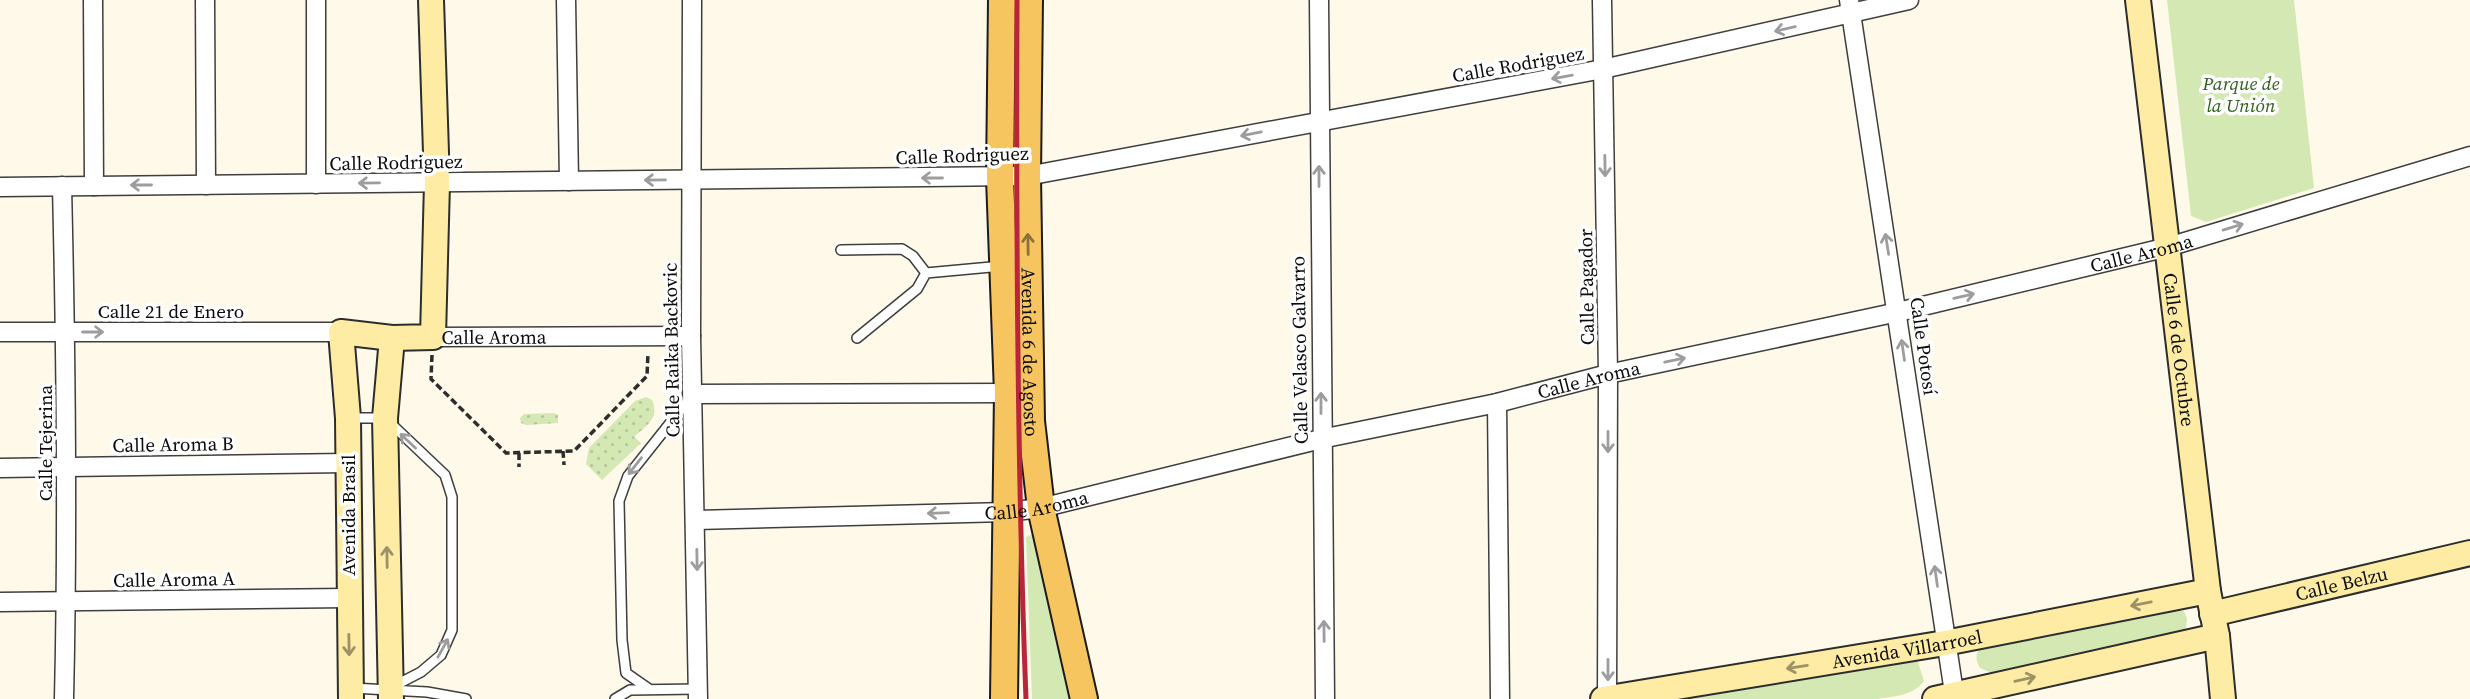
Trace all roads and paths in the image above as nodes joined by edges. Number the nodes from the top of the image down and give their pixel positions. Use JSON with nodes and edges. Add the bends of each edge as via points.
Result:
{"nodes":[{"id":1,"x":93,"y":0,"type":"edge"},
{"id":2,"x":205,"y":0,"type":"edge"},
{"id":3,"x":316,"y":0,"type":"edge"},
{"id":4,"x":431,"y":0,"type":"edge"},
{"id":5,"x":566,"y":0,"type":"edge"},
{"id":6,"x":692,"y":0,"type":"edge"},
{"id":7,"x":1002,"y":0,"type":"edge"},
{"id":8,"x":1029,"y":0,"type":"edge"},
{"id":9,"x":1319,"y":0,"type":"edge"},
{"id":10,"x":1602,"y":0,"type":"edge"},
{"id":11,"x":1909,"y":0,"type":"edge"},
{"id":12,"x":2138,"y":0,"type":"edge"},
{"id":13,"x":1850,"y":7,"type":"edge"},
{"id":14,"x":1603,"y":69,"type":"junction"},
{"id":15,"x":1318,"y":122,"type":"junction"},
{"id":16,"x":2470,"y":156,"type":"edge"},
{"id":17,"x":1027,"y":176,"type":"junction"},
{"id":18,"x":1000,"y":178,"type":"junction"},
{"id":19,"x":690,"y":180,"type":"junction"},
{"id":20,"x":569,"y":181,"type":"junction"},
{"id":21,"x":437,"y":183,"type":"junction"},
{"id":22,"x":316,"y":184,"type":"junction"},
{"id":23,"x":206,"y":185,"type":"junction"},
{"id":24,"x":62,"y":186,"type":"junction"},
{"id":25,"x":94,"y":186,"type":"junction"},
{"id":26,"x":0,"y":187,"type":"edge"},
{"id":27,"x":2168,"y":247,"type":"junction"},
{"id":28,"x":841,"y":250,"type":"dead end"},
{"id":29,"x":1003,"y":265,"type":"junction"},
{"id":30,"x":926,"y":273,"type":"junction"},
{"id":31,"x":1898,"y":312,"type":"junction"},
{"id":32,"x":0,"y":332,"type":"edge"},
{"id":33,"x":65,"y":332,"type":"junction"},
{"id":34,"x":341,"y":332,"type":"junction"},
{"id":35,"x":691,"y":336,"type":"junction"},
{"id":36,"x":433,"y":337,"type":"junction"},
{"id":37,"x":647,"y":337,"type":"junction"},
{"id":38,"x":392,"y":338,"type":"junction"},
{"id":39,"x":857,"y":338,"type":"dead end"},
{"id":40,"x":1608,"y":374,"type":"junction"},
{"id":41,"x":1008,"y":393,"type":"junction"},
{"id":42,"x":693,"y":394,"type":"junction"},
{"id":43,"x":1497,"y":403,"type":"junction"},
{"id":44,"x":348,"y":418,"type":"junction"},
{"id":45,"x":385,"y":418,"type":"junction"},
{"id":46,"x":1321,"y":439,"type":"junction"},
{"id":47,"x":563,"y":452,"type":"junction"},
{"id":48,"x":519,"y":453,"type":"junction"},
{"id":49,"x":347,"y":463,"type":"junction"},
{"id":50,"x":564,"y":465,"type":"dead end"},
{"id":51,"x":66,"y":467,"type":"junction"},
{"id":52,"x":519,"y":467,"type":"dead end"},
{"id":53,"x":0,"y":468,"type":"edge"},
{"id":54,"x":1041,"y":508,"type":"junction"},
{"id":55,"x":1006,"y":512,"type":"junction"},
{"id":56,"x":696,"y":520,"type":"junction"},
{"id":57,"x":2470,"y":552,"type":"edge"},
{"id":58,"x":348,"y":598,"type":"junction"},
{"id":59,"x":0,"y":602,"type":"edge"},
{"id":60,"x":66,"y":602,"type":"junction"},
{"id":61,"x":2212,"y":614,"type":"junction"},
{"id":62,"x":1945,"y":643,"type":"junction"},
{"id":63,"x":649,"y":689,"type":"junction"},
{"id":64,"x":350,"y":693,"type":"edge"},
{"id":65,"x":390,"y":694,"type":"edge"},
{"id":66,"x":699,"y":694,"type":"edge"},
{"id":67,"x":1948,"y":698,"type":"edge"},
{"id":68,"x":64,"y":699,"type":"edge"},
{"id":69,"x":466,"y":699,"type":"edge"},
{"id":70,"x":615,"y":699,"type":"edge"},
{"id":71,"x":1004,"y":699,"type":"edge"},
{"id":72,"x":1084,"y":699,"type":"edge"},
{"id":73,"x":1325,"y":699,"type":"edge"},
{"id":74,"x":1500,"y":699,"type":"edge"},
{"id":75,"x":1606,"y":699,"type":"edge"},
{"id":76,"x":2223,"y":699,"type":"edge"}],
"edges":[{"from":1,"to":25,"type":"street"},
{"from":2,"to":23,"type":"street"},
{"from":3,"to":22,"type":"street"},
{"from":4,"to":21,"type":"main road"},
{"from":5,"to":20,"type":"street"},
{"from":6,"to":19,"type":"street","name":"Calle Raika Backovic"},
{"from":7,"to":18,"type":"main road","name":"Avenida 6 de Agosto"},
{"from":8,"to":17,"type":"main road","name":"Avenida 6 de Agosto"},
{"from":9,"to":15,"type":"street","name":"Calle Velasco Galvarro"},
{"from":10,"to":14,"type":"street","name":"Calle Pagador"},
{"from":11,"to":13,"type":"street","name":"Calle Rodriguez"},
{"from":12,"to":27,"type":"main road","name":"Calle 6 de Octubre"},
{"from":13,"to":14,"type":"street","name":"Calle Rodriguez","one_way":true},
{"from":31,"to":13,"type":"street","name":"Calle Potosí","one_way":true},
{"from":14,"to":15,"type":"street","name":"Calle Rodriguez","one_way":true},
{"from":14,"to":40,"type":"street","name":"Calle Pagador","one_way":true},
{"from":15,"to":17,"type":"street","name":"Calle Rodriguez","one_way":true},
{"from":46,"to":15,"type":"street","name":"Calle Velasco Galvarro","one_way":true},
{"from":27,"to":16,"type":"street","name":"Calle Aroma","one_way":true},
{"from":17,"to":18,"type":"street","name":"Calle Rodriguez"},
{"from":54,"to":17,"type":"main road","name":"Avenida 6 de Agosto","one_way":true,"via":[[1031,421]]},
{"from":18,"to":19,"type":"street","name":"Calle Rodriguez","one_way":true},
{"from":18,"to":29,"type":"main road","name":"Avenida 6 de Agosto"},
{"from":19,"to":20,"type":"street","name":"Calle Rodriguez","one_way":true},
{"from":19,"to":35,"type":"street","name":"Calle Raika Backovic"},
{"from":20,"to":21,"type":"street","name":"Calle Rodriguez"},
{"from":21,"to":22,"type":"street","name":"Calle Rodriguez","one_way":true},
{"from":21,"to":36,"type":"main road"},
{"from":22,"to":23,"type":"street","name":"Calle Rodriguez"},
{"from":23,"to":25,"type":"street","name":"Calle Rodriguez","one_way":true},
{"from":24,"to":25,"type":"street","name":"Calle Rodriguez"},
{"from":24,"to":26,"type":"street","name":"Calle Rodriguez"},
{"from":24,"to":33,"type":"street","name":"Calle Tejerina"},
{"from":31,"to":27,"type":"street","name":"Calle Aroma","one_way":true},
{"from":27,"to":61,"type":"main road","name":"Calle 6 de Octubre"},
{"from":28,"to":30,"type":"lane","via":[[902,249]]},
{"from":29,"to":30,"type":"lane"},
{"from":29,"to":41,"type":"main road","name":"Avenida 6 de Agosto"},
{"from":30,"to":39,"type":"lane","via":[[917,289]]},
{"from":40,"to":31,"type":"street","name":"Calle Aroma","one_way":true},
{"from":62,"to":31,"type":"street","name":"Calle Potosí","one_way":true},
{"from":32,"to":33,"type":"street","name":"Calle 21 de Enero"},
{"from":33,"to":34,"type":"street","name":"Calle 21 de Enero","one_way":true},
{"from":33,"to":51,"type":"street","name":"Calle Tejerina"},
{"from":34,"to":38,"type":"main road","name":"Calle Aroma"},
{"from":34,"to":44,"type":"main road","name":"Avenida Brasil"},
{"from":35,"to":37,"type":"street","name":"Calle Aroma"},
{"from":35,"to":42,"type":"street","name":"Calle Raika Backovic"},
{"from":36,"to":37,"type":"street","name":"Calle Aroma"},
{"from":36,"to":38,"type":"main road","name":"Calle Aroma"},
{"from":36,"to":48,"type":"path","via":[[431,379],[506,453]]},
{"from":37,"to":47,"type":"path","via":[[647,376],[574,451]]},
{"from":38,"to":45,"type":"main road","name":"Avenida Brasil"},
{"from":40,"to":43,"type":"street","name":"Calle Aroma"},
{"from":40,"to":75,"type":"street","name":"Calle Pagador","one_way":true},
{"from":41,"to":42,"type":"street"},
{"from":41,"to":55,"type":"main road","name":"Avenida 6 de Agosto"},
{"from":42,"to":56,"type":"street","name":"Calle Raika Backovic"},
{"from":42,"to":63,"type":"lane","one_way":true,"via":[[628,476],[618,500],[626,673]]},
{"from":43,"to":46,"type":"street","name":"Calle Aroma"},
{"from":43,"to":74,"type":"street"},
{"from":44,"to":45,"type":"lane"},
{"from":44,"to":49,"type":"main road","name":"Avenida Brasil"},
{"from":65,"to":45,"type":"main road","name":"Avenida Brasil","one_way":true},
{"from":65,"to":45,"type":"lane","one_way":true,"via":[[442,655],[452,630],[452,497],[444,475]]},
{"from":46,"to":54,"type":"street","name":"Calle Aroma"},
{"from":73,"to":46,"type":"street","name":"Calle Velasco Galvarro","one_way":true},
{"from":47,"to":48,"type":"path"},
{"from":47,"to":50,"type":"path"},
{"from":48,"to":52,"type":"path"},
{"from":49,"to":51,"type":"street","name":"Calle Aroma B"},
{"from":49,"to":58,"type":"main road","name":"Avenida Brasil"},
{"from":51,"to":53,"type":"street","name":"Calle Aroma B"},
{"from":51,"to":60,"type":"street","name":"Calle Tejerina"},
{"from":54,"to":55,"type":"street","name":"Calle Aroma"},
{"from":54,"to":72,"type":"main road","name":"Avenida 6 de Agosto"},
{"from":55,"to":56,"type":"street","name":"Calle Aroma","one_way":true},
{"from":55,"to":71,"type":"main road","name":"Avenida 6 de Agosto"},
{"from":56,"to":66,"type":"street","name":"Calle Raika Backovic","one_way":true},
{"from":57,"to":61,"type":"main road","name":"Calle Belzu"},
{"from":58,"to":60,"type":"street","name":"Calle Aroma A"},
{"from":58,"to":64,"type":"main road","name":"Avenida Brasil","one_way":true},
{"from":59,"to":60,"type":"street","name":"Calle Aroma A"},
{"from":60,"to":68,"type":"street","name":"Calle Tejerina"},
{"from":61,"to":62,"type":"main road","name":"Avenida Villarroel","one_way":true},
{"from":67,"to":61,"type":"main road","one_way":true},
{"from":61,"to":76,"type":"main road","name":"Calle 6 de Octubre"},
{"from":62,"to":67,"type":"street","name":"Calle Potosí"},
{"from":62,"to":75,"type":"main road","name":"Avenida Villarroel","one_way":true},
{"from":63,"to":66,"type":"lane"},
{"from":63,"to":70,"type":"lane","via":[[630,690]]},
{"from":64,"to":65,"type":"lane"},
{"from":65,"to":69,"type":"lane","via":[[427,692]]}]}
